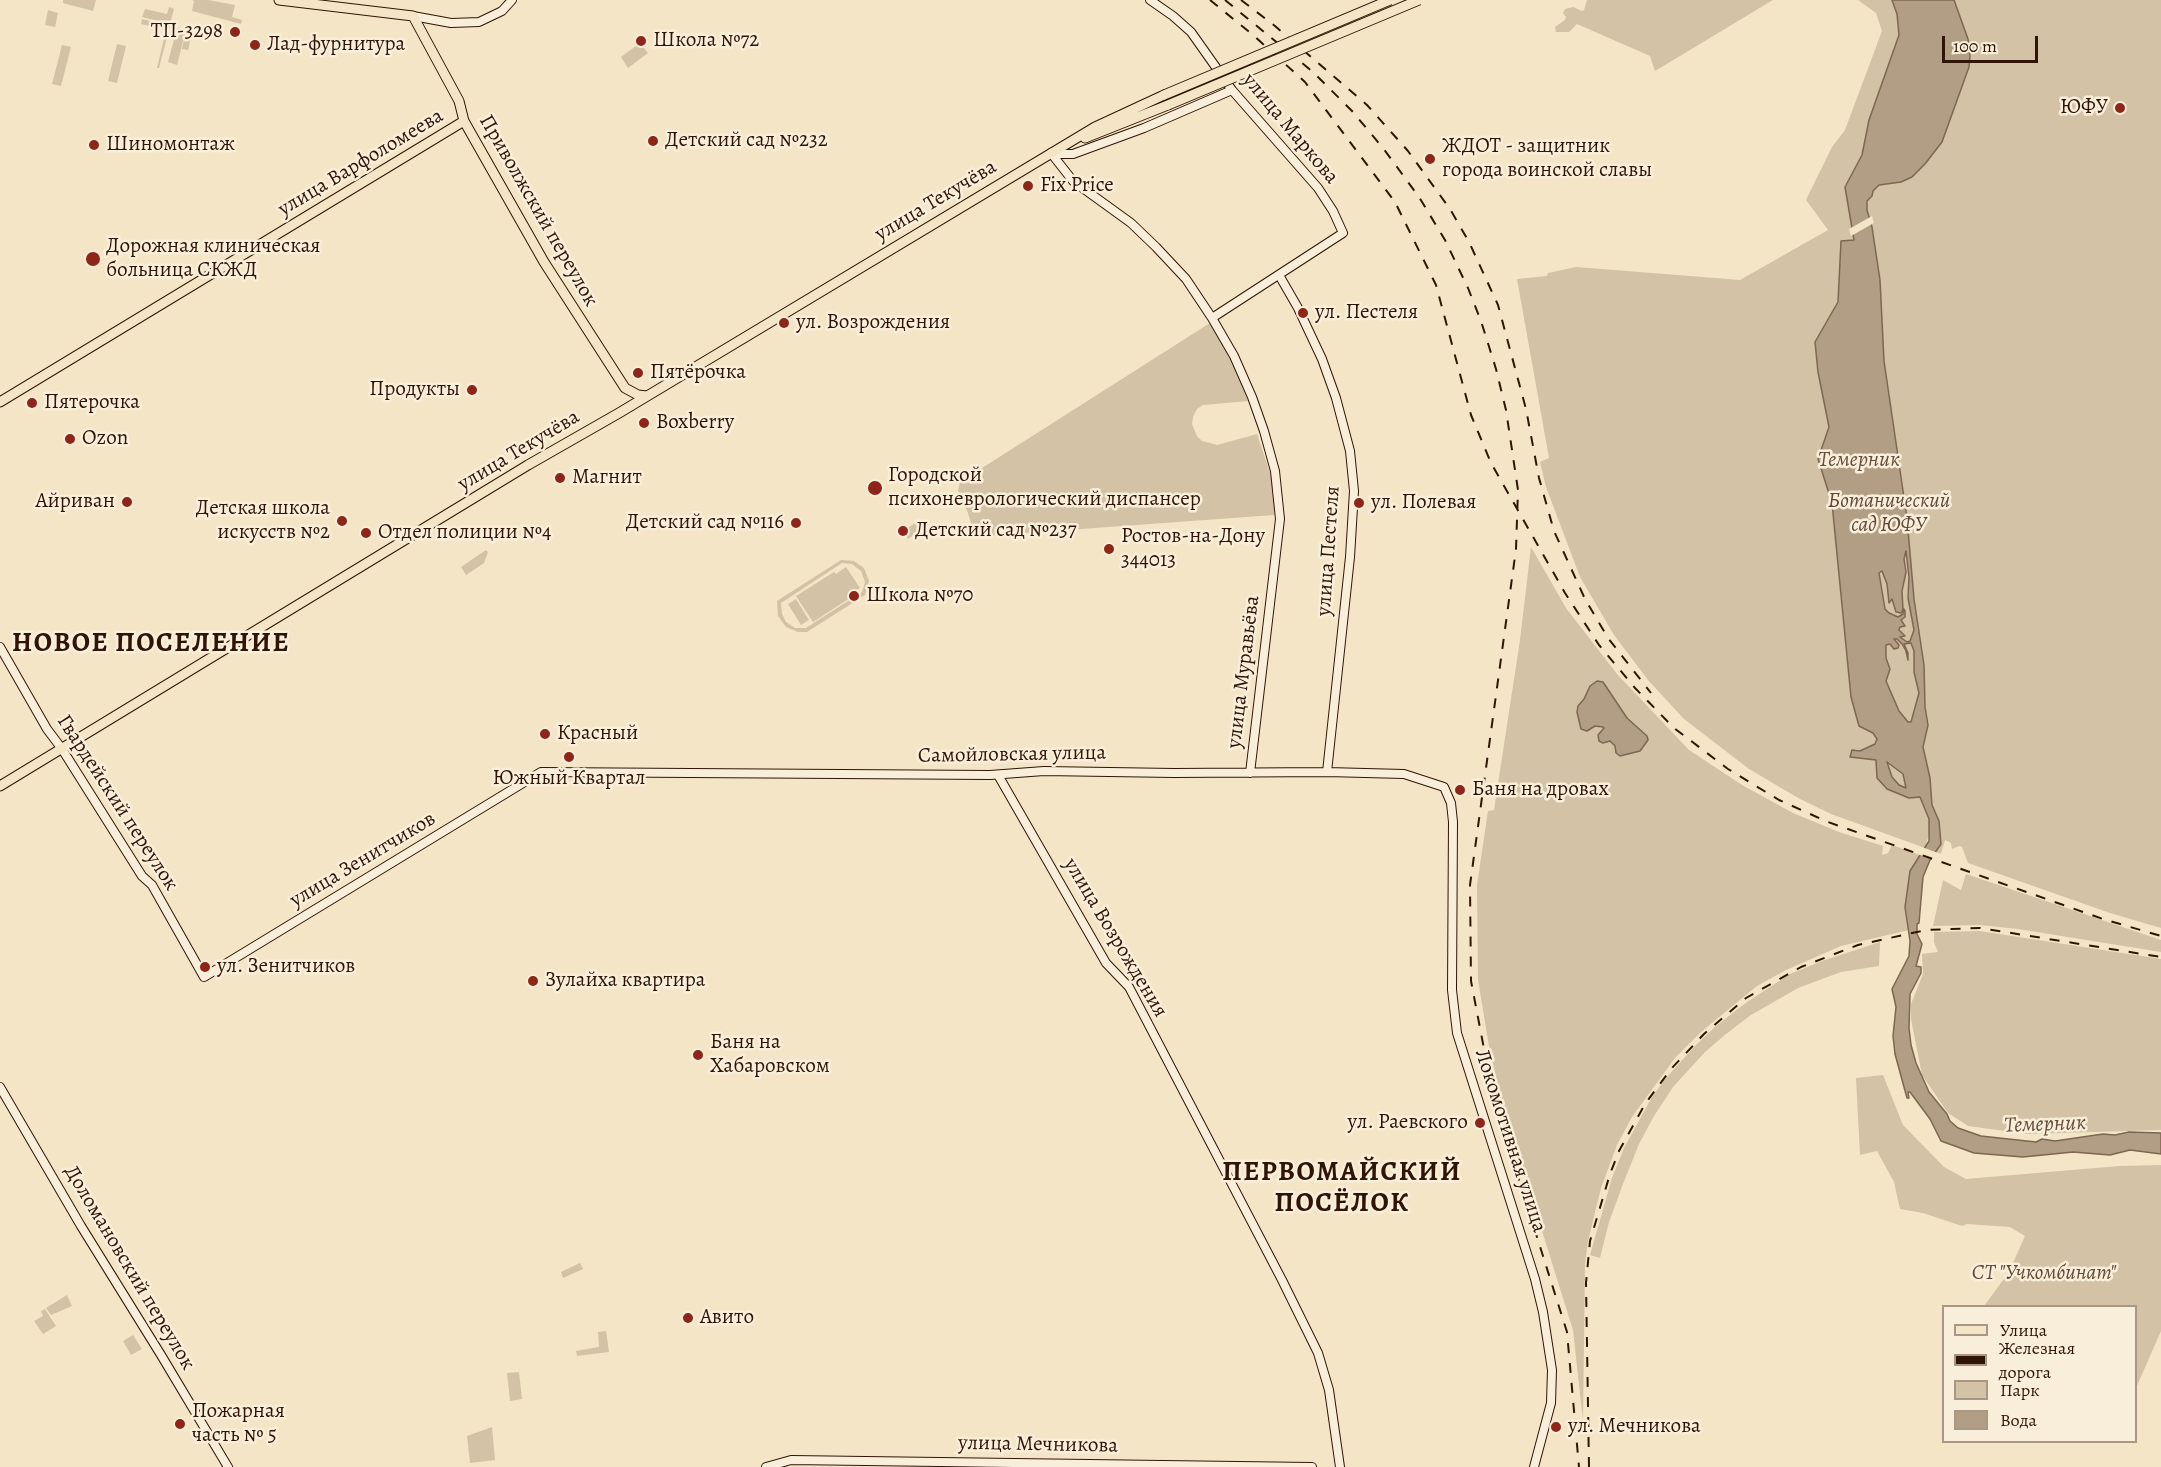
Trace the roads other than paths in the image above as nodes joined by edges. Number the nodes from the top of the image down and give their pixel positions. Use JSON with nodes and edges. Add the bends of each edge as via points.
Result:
{"nodes":[{"id":1,"x":279,"y":0,"type":"edge"},
{"id":2,"x":512,"y":0,"type":"edge"},
{"id":3,"x":1150,"y":0,"type":"edge"},
{"id":4,"x":1390,"y":0,"type":"edge"},
{"id":5,"x":1419,"y":0,"type":"edge"},
{"id":6,"x":413,"y":16,"type":"junction"},
{"id":7,"x":1232,"y":90,"type":"junction"},
{"id":8,"x":464,"y":121,"type":"junction"},
{"id":9,"x":1056,"y":150,"type":"junction"},
{"id":10,"x":1279,"y":275,"type":"junction"},
{"id":11,"x":1212,"y":318,"type":"junction"},
{"id":12,"x":626,"y":388,"type":"junction"},
{"id":13,"x":647,"y":396,"type":"junction"},
{"id":14,"x":0,"y":402,"type":"edge"},
{"id":15,"x":619,"y":413,"type":"junction"},
{"id":16,"x":0,"y":647,"type":"edge"},
{"id":17,"x":62,"y":749,"type":"junction"},
{"id":18,"x":541,"y":772,"type":"joint"},
{"id":19,"x":1327,"y":772,"type":"junction"},
{"id":20,"x":1250,"y":773,"type":"junction"},
{"id":21,"x":998,"y":775,"type":"junction"},
{"id":22,"x":0,"y":786,"type":"edge"},
{"id":23,"x":1453,"y":822,"type":"joint"},
{"id":24,"x":204,"y":977,"type":"joint"},
{"id":25,"x":0,"y":1087,"type":"edge"},
{"id":26,"x":228,"y":1467,"type":"edge"},
{"id":27,"x":766,"y":1467,"type":"edge"},
{"id":28,"x":1312,"y":1467,"type":"edge"},
{"id":29,"x":1340,"y":1467,"type":"edge"},
{"id":30,"x":1534,"y":1467,"type":"edge"}],
"edges":[{"from":1,"to":6,"type":"main road"},
{"from":2,"to":6,"type":"street","via":[[502,11],[479,22]]},
{"from":3,"to":7,"type":"street","name":"улица Маркова","via":[[1191,32]]},
{"from":4,"to":9,"type":"main road","bridge":true,"via":[[1164,94]]},
{"from":5,"to":9,"type":"main road","bridge":true},
{"from":6,"to":8,"type":"main road","name":"Приволжский переулок","via":[[459,101]]},
{"from":7,"to":9,"type":"street","via":[[1073,154]]},
{"from":7,"to":10,"type":"street","name":"улица Маркова","via":[[1318,188],[1342,233]]},
{"from":8,"to":12,"type":"main road","name":"Приволжский переулок","via":[[544,262]]},
{"from":8,"to":14,"type":"main road","name":"улица Варфоломеева"},
{"from":9,"to":11,"type":"street","name":"улица Муравьёва","via":[[1073,181],[1156,246],[1186,279]]},
{"from":9,"to":13,"type":"main road","name":"улица Текучёва"},
{"from":10,"to":11,"type":"street"},
{"from":10,"to":19,"type":"street","name":"улица Пестеля","via":[[1322,358],[1350,452],[1353,481],[1354,516]]},
{"from":11,"to":20,"type":"street","name":"улица Муравьёва","via":[[1243,376],[1264,431],[1275,471],[1280,513]]},
{"from":12,"to":13,"type":"main road"},
{"from":12,"to":15,"type":"main road","via":[[626,400]]},
{"from":13,"to":15,"type":"main road","name":"улица Текучёва"},
{"from":15,"to":17,"type":"main road","name":"улица Текучёва"},
{"from":16,"to":17,"type":"street","name":"Гвардейский переулок"},
{"from":17,"to":22,"type":"main road","name":"улица Текучёва"},
{"from":17,"to":24,"type":"street","name":"Гвардейский переулок","via":[[142,876],[152,885]]},
{"from":18,"to":21,"type":"street","name":"Самойловская улица"},
{"from":18,"to":24,"type":"street","name":"улица Зенитчиков"},
{"from":19,"to":20,"type":"street","name":"Самойловская улица"},
{"from":19,"to":23,"type":"street","name":"Самойловская улица","via":[[1404,774],[1433,782],[1444,787],[1449,795]]},
{"from":20,"to":21,"type":"street","name":"Самойловская улица","via":[[1044,771]]},
{"from":21,"to":29,"type":"street","name":"улица Возрождения","via":[[1107,963],[1129,987],[1282,1280],[1321,1362]]},
{"from":23,"to":30,"type":"street","name":"Локомотивная улица","via":[[1452,990],[1457,1033],[1535,1279],[1552,1370],[1551,1403]]},
{"from":25,"to":26,"type":"street","name":"Доломановский переулок"},
{"from":27,"to":28,"type":"street","name":"улица Мечникова","via":[[791,1460]]}]}
